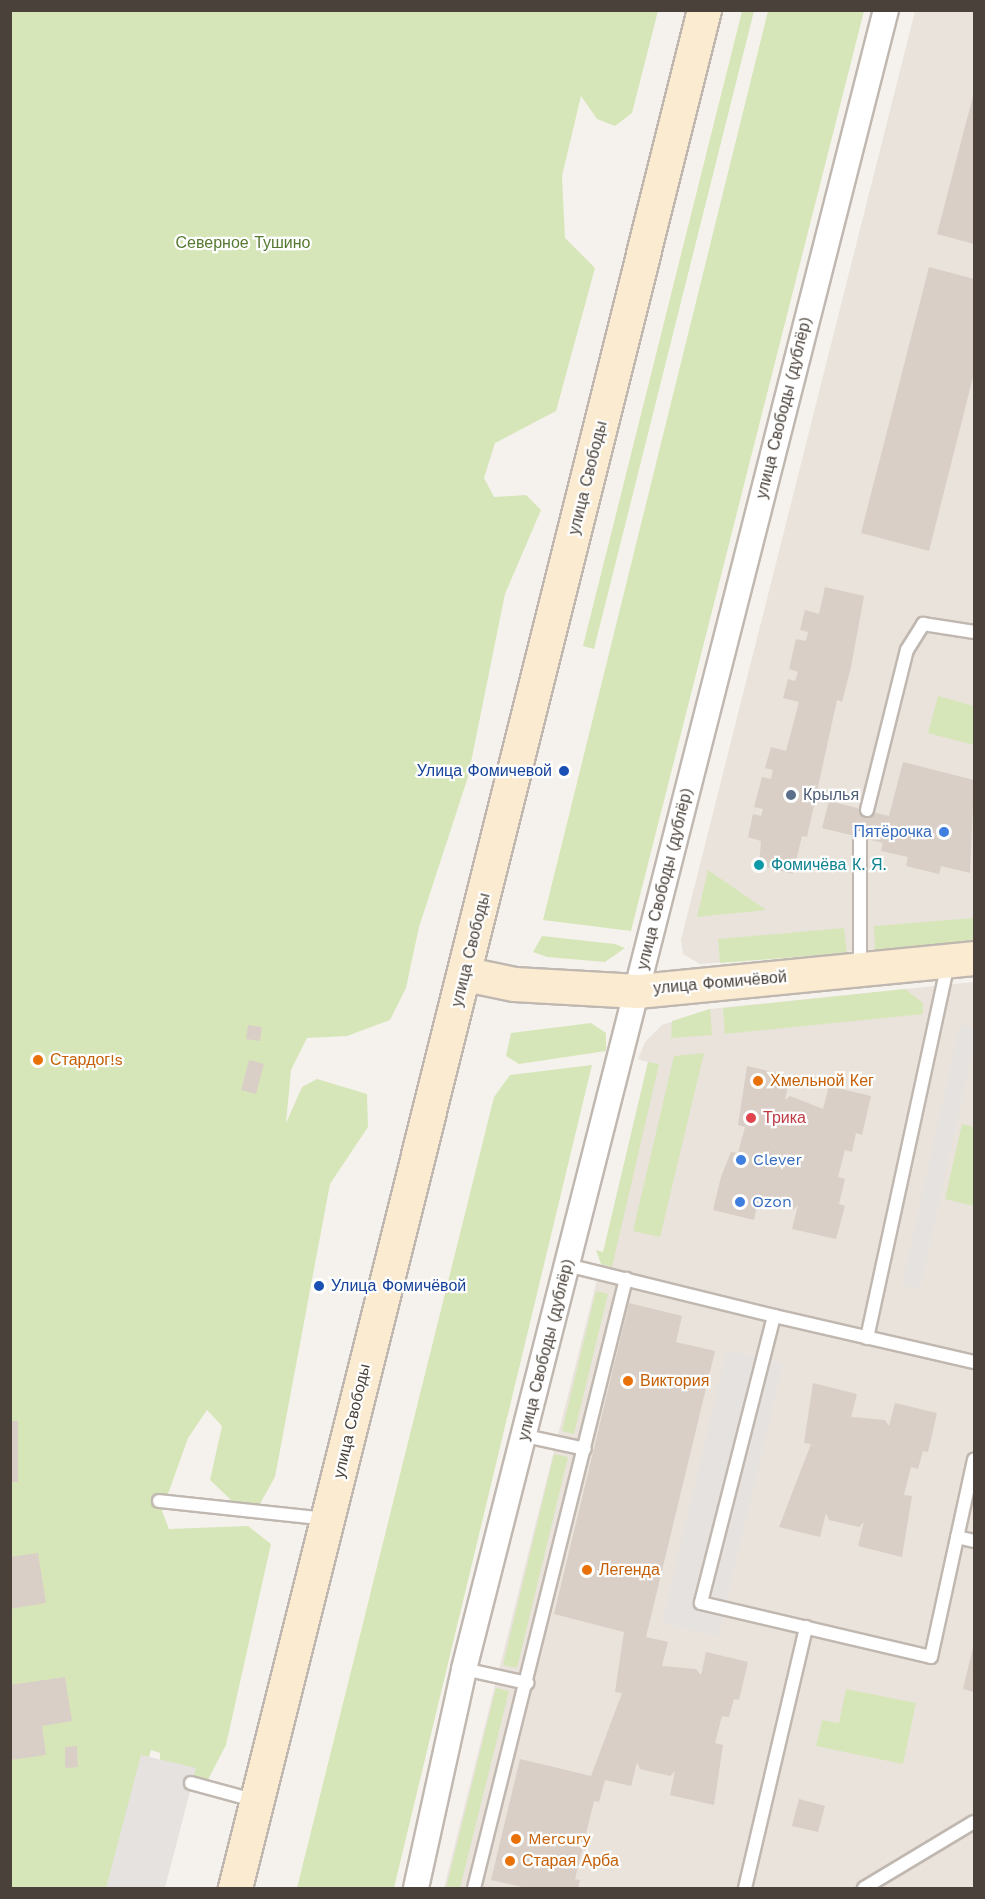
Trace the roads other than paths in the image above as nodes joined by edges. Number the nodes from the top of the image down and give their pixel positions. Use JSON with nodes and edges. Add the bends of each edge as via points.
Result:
{"nodes":[{"id":1,"x":704,"y":10,"type":"edge"},
{"id":2,"x":886,"y":10,"type":"edge"},
{"id":3,"x":975,"y":632,"type":"edge"},
{"id":4,"x":867,"y":810,"type":"dead end"},
{"id":5,"x":861,"y":837,"type":"dead end"},
{"id":6,"x":961,"y":960,"type":"edge"},
{"id":7,"x":860,"y":970,"type":"junction"},
{"id":8,"x":466,"y":974,"type":"junction"},
{"id":9,"x":638,"y":991,"type":"junction"},
{"id":10,"x":567,"y":1265,"type":"junction"},
{"id":11,"x":626,"y":1279,"type":"junction"},
{"id":12,"x":774,"y":1316,"type":"junction"},
{"id":13,"x":867,"y":1338,"type":"junction"},
{"id":14,"x":975,"y":1362,"type":"edge"},
{"id":15,"x":525,"y":1436,"type":"junction"},
{"id":16,"x":585,"y":1449,"type":"junction"},
{"id":17,"x":975,"y":1460,"type":"edge"},
{"id":18,"x":159,"y":1501,"type":"dead end"},
{"id":19,"x":328,"y":1520,"type":"junction"},
{"id":20,"x":957,"y":1537,"type":"junction"},
{"id":21,"x":975,"y":1541,"type":"edge"},
{"id":22,"x":806,"y":1627,"type":"junction"},
{"id":23,"x":464,"y":1669,"type":"junction"},
{"id":24,"x":527,"y":1683,"type":"junction"},
{"id":25,"x":191,"y":1783,"type":"dead end"},
{"id":26,"x":258,"y":1802,"type":"junction"},
{"id":27,"x":975,"y":1822,"type":"edge"},
{"id":28,"x":235,"y":1888,"type":"edge"},
{"id":29,"x":416,"y":1888,"type":"edge"},
{"id":30,"x":474,"y":1888,"type":"edge"},
{"id":31,"x":745,"y":1888,"type":"edge"},
{"id":32,"x":864,"y":1888,"type":"edge"}],
"edges":[{"from":1,"to":8,"type":"main road","name":"улица Свободы"},
{"from":2,"to":9,"type":"street","name":"улица Свободы (дублёр)"},
{"from":3,"to":4,"type":"lane","via":[[923,624],[907,650]]},
{"from":5,"to":7,"type":"lane"},
{"from":6,"to":7,"type":"main road","name":"улица Фомичёвой"},
{"from":6,"to":13,"type":"lane"},
{"from":7,"to":9,"type":"main road","name":"улица Фомичёвой"},
{"from":8,"to":9,"type":"main road","name":"улица Фомичёвой","via":[[514,984]]},
{"from":8,"to":19,"type":"main road","name":"улица Свободы"},
{"from":9,"to":10,"type":"street","name":"улица Свободы (дублёр)"},
{"from":10,"to":11,"type":"lane"},
{"from":10,"to":15,"type":"street","name":"улица Свободы (дублёр)"},
{"from":11,"to":12,"type":"lane"},
{"from":11,"to":16,"type":"lane"},
{"from":12,"to":13,"type":"lane"},
{"from":12,"to":22,"type":"lane","via":[[701,1603]]},
{"from":13,"to":14,"type":"lane"},
{"from":15,"to":16,"type":"lane"},
{"from":15,"to":23,"type":"street","name":"улица Свободы (дублёр)"},
{"from":16,"to":24,"type":"lane"},
{"from":17,"to":20,"type":"lane"},
{"from":18,"to":19,"type":"lane"},
{"from":19,"to":26,"type":"main road","name":"улица Свободы"},
{"from":20,"to":21,"type":"lane"},
{"from":20,"to":22,"type":"lane","via":[[931,1657]]},
{"from":22,"to":31,"type":"lane"},
{"from":23,"to":24,"type":"lane"},
{"from":23,"to":29,"type":"street","name":"улица Свободы (дублёр)"},
{"from":24,"to":30,"type":"lane"},
{"from":25,"to":26,"type":"lane"},
{"from":26,"to":28,"type":"main road","name":"улица Свободы"},
{"from":27,"to":32,"type":"lane"}]}
